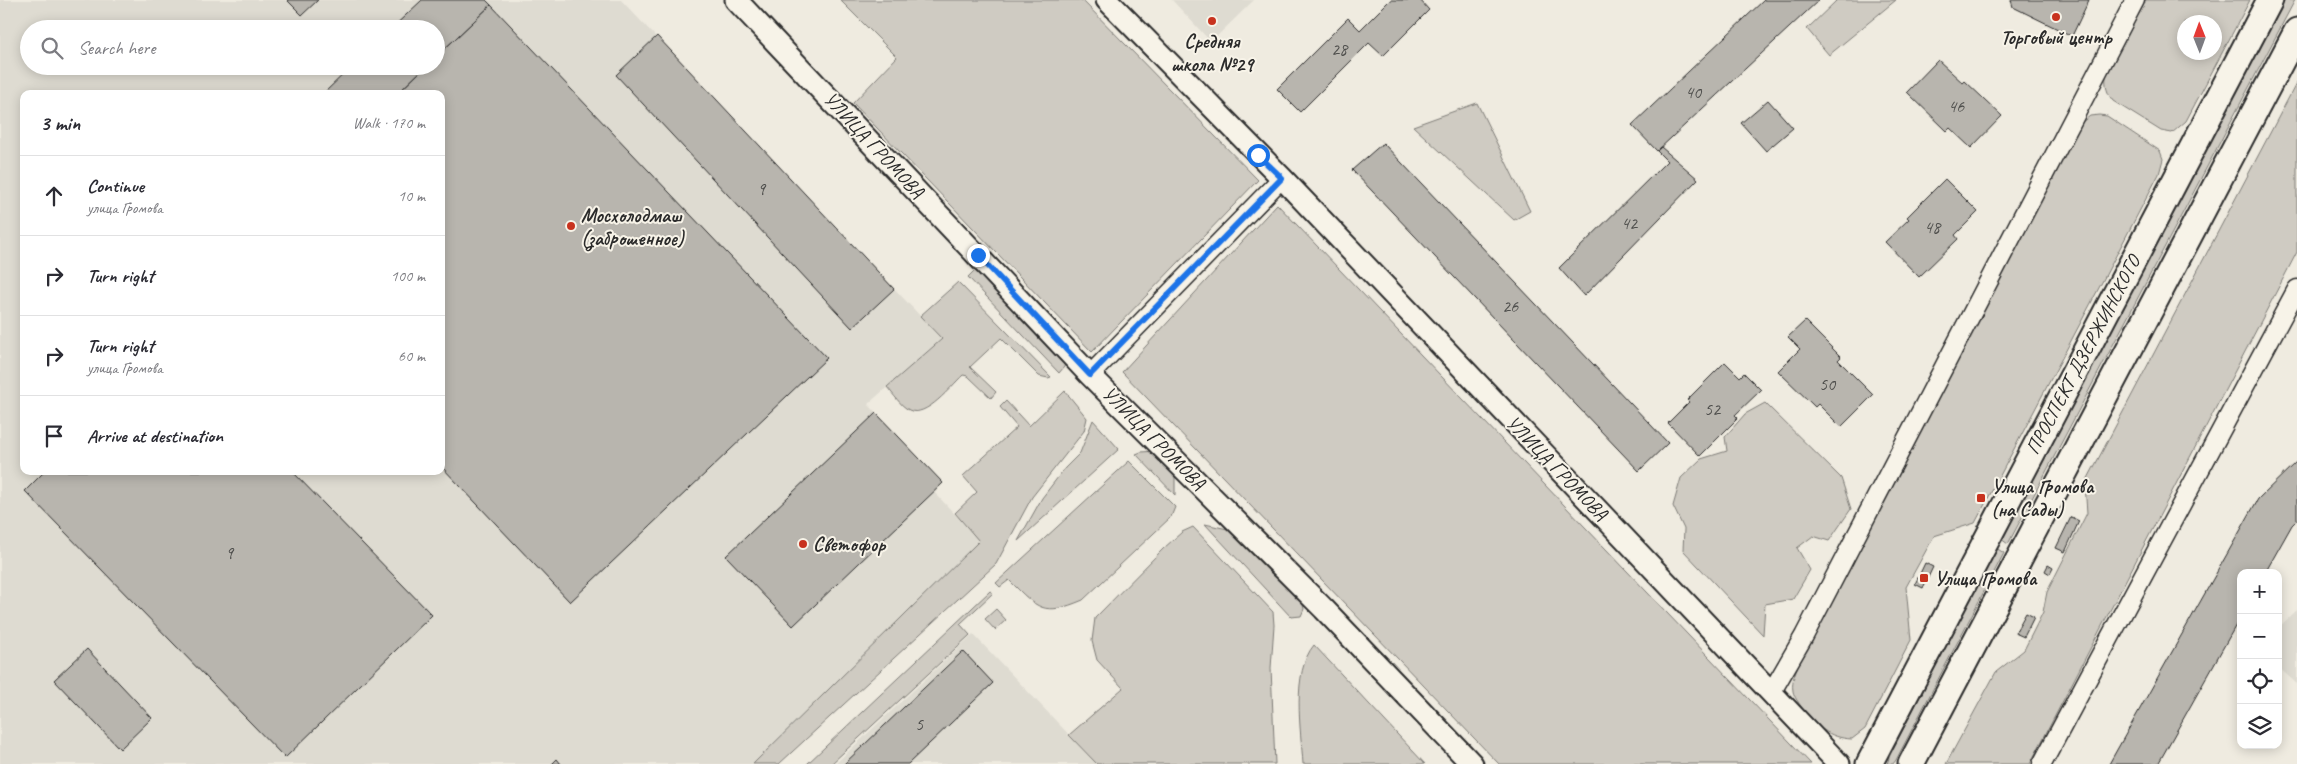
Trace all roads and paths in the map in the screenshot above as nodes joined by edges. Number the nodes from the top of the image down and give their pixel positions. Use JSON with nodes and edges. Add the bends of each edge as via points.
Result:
{"nodes":[{"id":1,"x":736,"y":0,"type":"edge"},
{"id":2,"x":1107,"y":0,"type":"edge"},
{"id":3,"x":2135,"y":0,"type":"edge"},
{"id":4,"x":2270,"y":0,"type":"edge"},
{"id":5,"x":2297,"y":31,"type":"edge"},
{"id":6,"x":1282,"y":178,"type":"junction"},
{"id":7,"x":2297,"y":289,"type":"edge"},
{"id":8,"x":1090,"y":375,"type":"junction"},
{"id":9,"x":1771,"y":693,"type":"junction"},
{"id":10,"x":1472,"y":764,"type":"edge"},
{"id":11,"x":1839,"y":764,"type":"edge"},
{"id":12,"x":1869,"y":764,"type":"edge"},
{"id":13,"x":1911,"y":764,"type":"edge"},
{"id":14,"x":2042,"y":764,"type":"edge"}],
"edges":[{"from":1,"to":8,"type":"street","name":"УЛИЦА ГРОМОВА"},
{"from":2,"to":6,"type":"street","name":"УЛИЦА ГРОМОВА"},
{"from":3,"to":9,"type":"street","via":[[1804,636]]},
{"from":4,"to":12,"type":"main road","name":"ПРОСПЕКТ ДЗЕРЖИНСКОГО"},
{"from":5,"to":13,"type":"main road","name":"ПРОСПЕКТ ДЗЕРЖИНСКОГО"},
{"from":6,"to":8,"type":"street"},
{"from":6,"to":9,"type":"street","name":"УЛИЦА ГРОМОВА"},
{"from":7,"to":14,"type":"street"},
{"from":8,"to":10,"type":"street","name":"УЛИЦА ГРОМОВА","via":[[1324,609]]},
{"from":9,"to":11,"type":"street","name":"УЛИЦА ГРОМОВА"}]}
